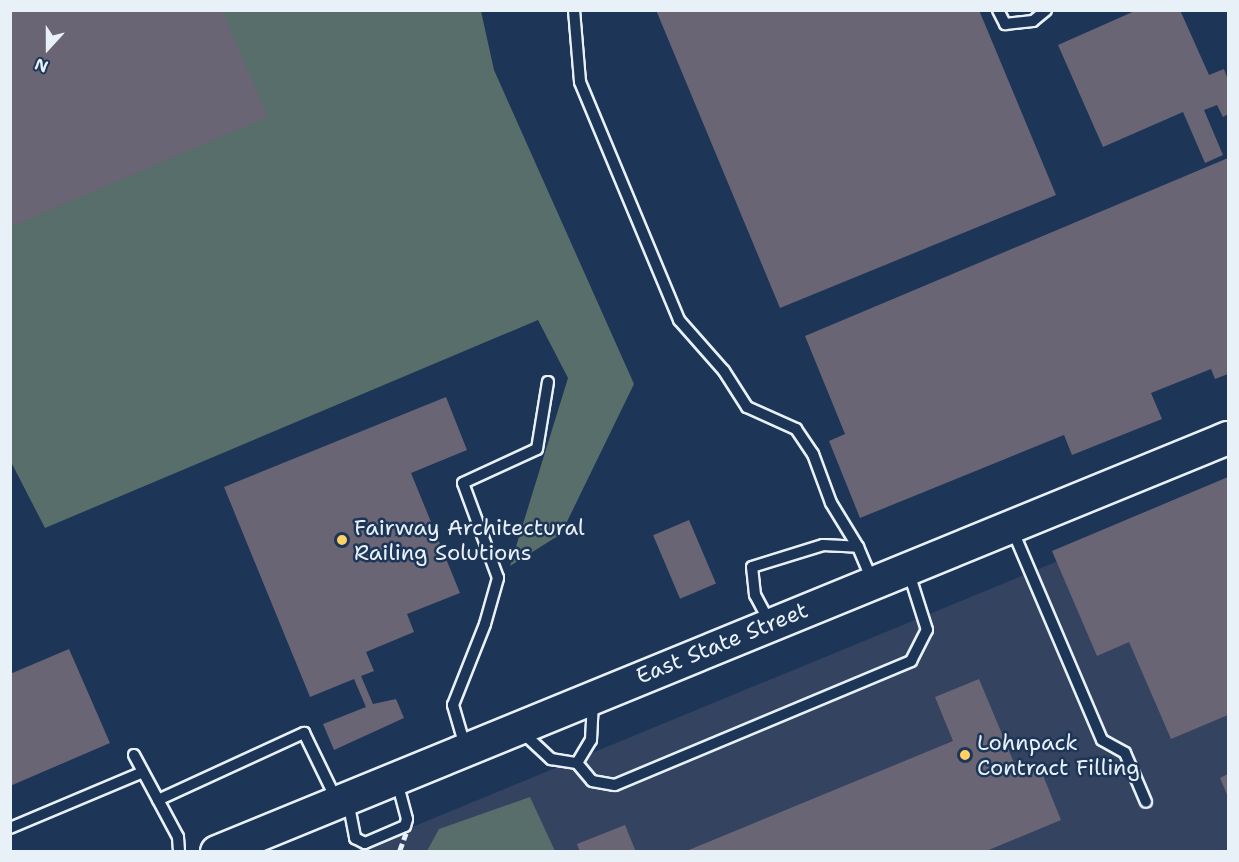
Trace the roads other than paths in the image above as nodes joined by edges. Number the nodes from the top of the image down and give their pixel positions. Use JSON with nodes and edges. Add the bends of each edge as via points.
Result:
{"nodes":[{"id":1,"x":574,"y":10,"type":"edge"},
{"id":2,"x":998,"y":10,"type":"edge"},
{"id":3,"x":1046,"y":10,"type":"edge"},
{"id":4,"x":548,"y":382,"type":"dead end"},
{"id":5,"x":1228,"y":438,"type":"edge"},
{"id":6,"x":1011,"y":526,"type":"junction"},
{"id":7,"x":858,"y":547,"type":"junction"},
{"id":8,"x":907,"y":568,"type":"junction"},
{"id":9,"x":873,"y":582,"type":"junction"},
{"id":10,"x":770,"y":624,"type":"junction"},
{"id":11,"x":593,"y":696,"type":"junction"},
{"id":12,"x":518,"y":728,"type":"junction"},
{"id":13,"x":466,"y":749,"type":"junction"},
{"id":14,"x":134,"y":755,"type":"dead end"},
{"id":15,"x":577,"y":763,"type":"junction"},
{"id":16,"x":143,"y":772,"type":"junction"},
{"id":17,"x":396,"y":778,"type":"junction"},
{"id":18,"x":158,"y":800,"type":"junction"},
{"id":19,"x":342,"y":800,"type":"junction"},
{"id":20,"x":1146,"y":802,"type":"dead end"},
{"id":21,"x":10,"y":828,"type":"edge"},
{"id":22,"x":179,"y":852,"type":"edge"},
{"id":23,"x":217,"y":852,"type":"edge"}],
"edges":[{"from":1,"to":7,"type":"lane","via":[[580,82],[679,320],[724,371],[747,407],[795,429],[813,454],[831,503]]},
{"from":2,"to":3,"type":"lane","via":[[1005,24],[1033,21]]},
{"from":4,"to":13,"type":"lane","via":[[537,449],[463,483],[498,578],[485,624],[453,705]]},
{"from":5,"to":6,"type":"street","name":"East State Street"},
{"from":6,"to":8,"type":"street","name":"East State Street"},
{"from":6,"to":20,"type":"lane","via":[[1102,740],[1125,753]]},
{"from":7,"to":9,"type":"lane"},
{"from":7,"to":10,"type":"lane","via":[[823,545],[752,567],[755,595]]},
{"from":8,"to":9,"type":"street","name":"East State Street"},
{"from":8,"to":15,"type":"lane","via":[[927,630],[911,661],[615,785],[592,781]]},
{"from":9,"to":10,"type":"street","name":"East State Street"},
{"from":10,"to":11,"type":"street","name":"East State Street"},
{"from":11,"to":12,"type":"street","name":"East State Street"},
{"from":11,"to":15,"type":"lane","via":[[591,740]]},
{"from":12,"to":13,"type":"street","name":"East State Street"},
{"from":12,"to":15,"type":"lane","via":[[551,759]]},
{"from":13,"to":17,"type":"street","name":"East State Street"},
{"from":14,"to":16,"type":"lane"},
{"from":16,"to":18,"type":"lane"},
{"from":16,"to":21,"type":"lane"},
{"from":17,"to":19,"type":"street","name":"East State Street"},
{"from":17,"to":19,"type":"lane","via":[[407,819],[405,826],[365,843],[355,838]]},
{"from":18,"to":19,"type":"lane","via":[[304,733]]},
{"from":18,"to":22,"type":"lane","via":[[178,837]]},
{"from":19,"to":23,"type":"street","name":"East State Street"}]}
